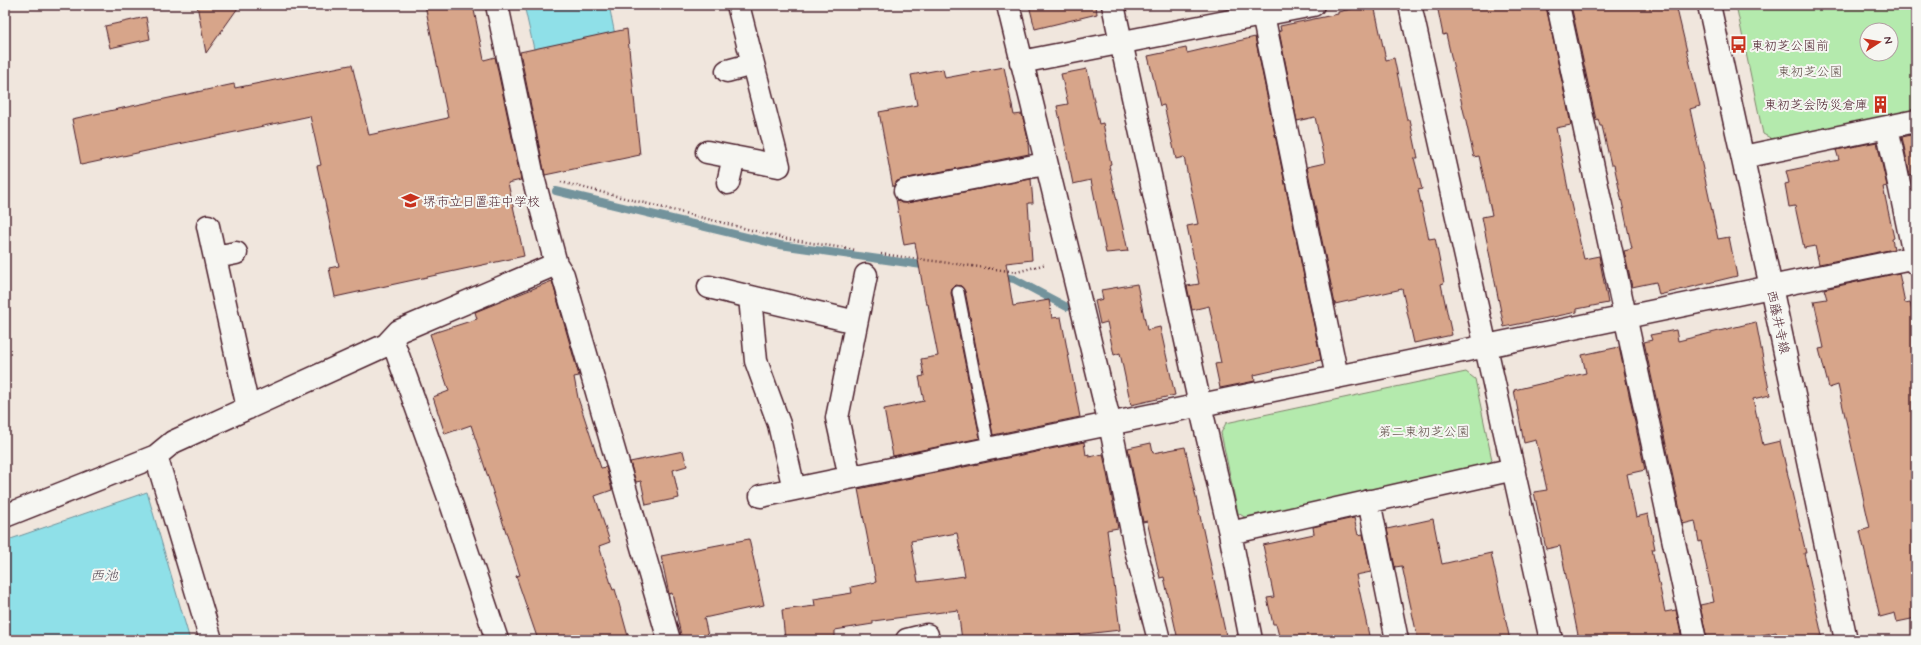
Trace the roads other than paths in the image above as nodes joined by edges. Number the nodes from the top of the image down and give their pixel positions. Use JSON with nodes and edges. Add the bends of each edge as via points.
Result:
{"nodes":[{"id":1,"x":497,"y":5,"type":"edge"},
{"id":2,"x":738,"y":5,"type":"edge"},
{"id":3,"x":1008,"y":5,"type":"edge"},
{"id":4,"x":1113,"y":5,"type":"edge"},
{"id":5,"x":1313,"y":5,"type":"edge"},
{"id":6,"x":1410,"y":5,"type":"edge"},
{"id":7,"x":1558,"y":5,"type":"edge"},
{"id":8,"x":1709,"y":5,"type":"edge"},
{"id":9,"x":1262,"y":10,"type":"edge"},
{"id":10,"x":1122,"y":43,"type":"junction"},
{"id":11,"x":1021,"y":62,"type":"junction"},
{"id":12,"x":753,"y":64,"type":"junction"},
{"id":13,"x":726,"y":71,"type":"dead end"},
{"id":14,"x":1916,"y":121,"type":"edge"},
{"id":15,"x":1887,"y":127,"type":"junction"},
{"id":16,"x":707,"y":152,"type":"dead end"},
{"id":17,"x":734,"y":157,"type":"junction"},
{"id":18,"x":1743,"y":157,"type":"junction"},
{"id":19,"x":1045,"y":164,"type":"junction"},
{"id":20,"x":728,"y":183,"type":"dead end"},
{"id":21,"x":905,"y":191,"type":"dead end"},
{"id":22,"x":208,"y":226,"type":"dead end"},
{"id":23,"x":1916,"y":259,"type":"edge"},
{"id":24,"x":556,"y":264,"type":"junction"},
{"id":25,"x":866,"y":275,"type":"dead end"},
{"id":26,"x":709,"y":287,"type":"dead end"},
{"id":27,"x":1771,"y":287,"type":"junction"},
{"id":28,"x":958,"y":292,"type":"dead end"},
{"id":29,"x":750,"y":296,"type":"junction"},
{"id":30,"x":1625,"y":317,"type":"junction"},
{"id":31,"x":856,"y":322,"type":"junction"},
{"id":32,"x":392,"y":339,"type":"junction"},
{"id":33,"x":1487,"y":346,"type":"junction"},
{"id":34,"x":1337,"y":377,"type":"junction"},
{"id":35,"x":1200,"y":405,"type":"junction"},
{"id":36,"x":248,"y":408,"type":"junction"},
{"id":37,"x":1110,"y":424,"type":"junction"},
{"id":38,"x":989,"y":449,"type":"junction"},
{"id":39,"x":156,"y":456,"type":"junction"},
{"id":40,"x":1514,"y":469,"type":"junction"},
{"id":41,"x":850,"y":477,"type":"junction"},
{"id":42,"x":794,"y":489,"type":"junction"},
{"id":43,"x":761,"y":496,"type":"dead end"},
{"id":44,"x":1369,"y":502,"type":"junction"},
{"id":45,"x":5,"y":516,"type":"edge"},
{"id":46,"x":1230,"y":532,"type":"junction"},
{"id":47,"x":211,"y":640,"type":"edge"},
{"id":48,"x":497,"y":640,"type":"edge"},
{"id":49,"x":669,"y":640,"type":"edge"},
{"id":50,"x":1159,"y":640,"type":"edge"},
{"id":51,"x":1251,"y":640,"type":"edge"},
{"id":52,"x":1397,"y":640,"type":"edge"},
{"id":53,"x":1551,"y":640,"type":"edge"},
{"id":54,"x":1695,"y":640,"type":"edge"},
{"id":55,"x":1846,"y":640,"type":"edge"}],
"edges":[{"from":1,"to":24,"type":"street","via":[[533,177]]},
{"from":2,"to":12,"type":"street"},
{"from":3,"to":11,"type":"street"},
{"from":4,"to":10,"type":"street"},
{"from":5,"to":9,"type":"street"},
{"from":6,"to":33,"type":"street"},
{"from":7,"to":30,"type":"street"},
{"from":8,"to":18,"type":"street","name":"西藤井寺線"},
{"from":9,"to":10,"type":"street"},
{"from":9,"to":34,"type":"street"},
{"from":10,"to":11,"type":"street"},
{"from":10,"to":35,"type":"street"},
{"from":11,"to":19,"type":"street"},
{"from":12,"to":13,"type":"street"},
{"from":12,"to":17,"type":"street","via":[[779,166]]},
{"from":14,"to":15,"type":"street"},
{"from":15,"to":18,"type":"street"},
{"from":15,"to":23,"type":"street"},
{"from":16,"to":17,"type":"street"},
{"from":17,"to":20,"type":"street"},
{"from":18,"to":27,"type":"street","name":"西藤井寺線"},
{"from":19,"to":21,"type":"street"},
{"from":19,"to":37,"type":"street"},
{"from":22,"to":36,"type":"street","via":[[226,255]]},
{"from":23,"to":27,"type":"street"},
{"from":24,"to":32,"type":"street","via":[[399,331]]},
{"from":24,"to":49,"type":"street","via":[[563,275]]},
{"from":25,"to":31,"type":"street"},
{"from":26,"to":29,"type":"street"},
{"from":27,"to":30,"type":"street"},
{"from":27,"to":55,"type":"street","name":"西藤井寺線"},
{"from":28,"to":38,"type":"lane"},
{"from":29,"to":31,"type":"street"},
{"from":29,"to":42,"type":"street","via":[[756,361],[778,424]]},
{"from":30,"to":33,"type":"street"},
{"from":30,"to":54,"type":"street"},
{"from":31,"to":41,"type":"street","via":[[837,418]]},
{"from":32,"to":36,"type":"street","via":[[386,345]]},
{"from":32,"to":48,"type":"street"},
{"from":33,"to":34,"type":"street"},
{"from":33,"to":40,"type":"street"},
{"from":34,"to":35,"type":"street"},
{"from":35,"to":37,"type":"street"},
{"from":35,"to":46,"type":"street"},
{"from":36,"to":39,"type":"street","via":[[173,442]]},
{"from":37,"to":38,"type":"street"},
{"from":37,"to":50,"type":"street"},
{"from":38,"to":41,"type":"street"},
{"from":39,"to":45,"type":"street"},
{"from":39,"to":47,"type":"street"},
{"from":40,"to":44,"type":"street"},
{"from":40,"to":53,"type":"street"},
{"from":41,"to":42,"type":"street"},
{"from":42,"to":43,"type":"street"},
{"from":44,"to":46,"type":"street"},
{"from":44,"to":52,"type":"street"},
{"from":46,"to":51,"type":"street"}]}
